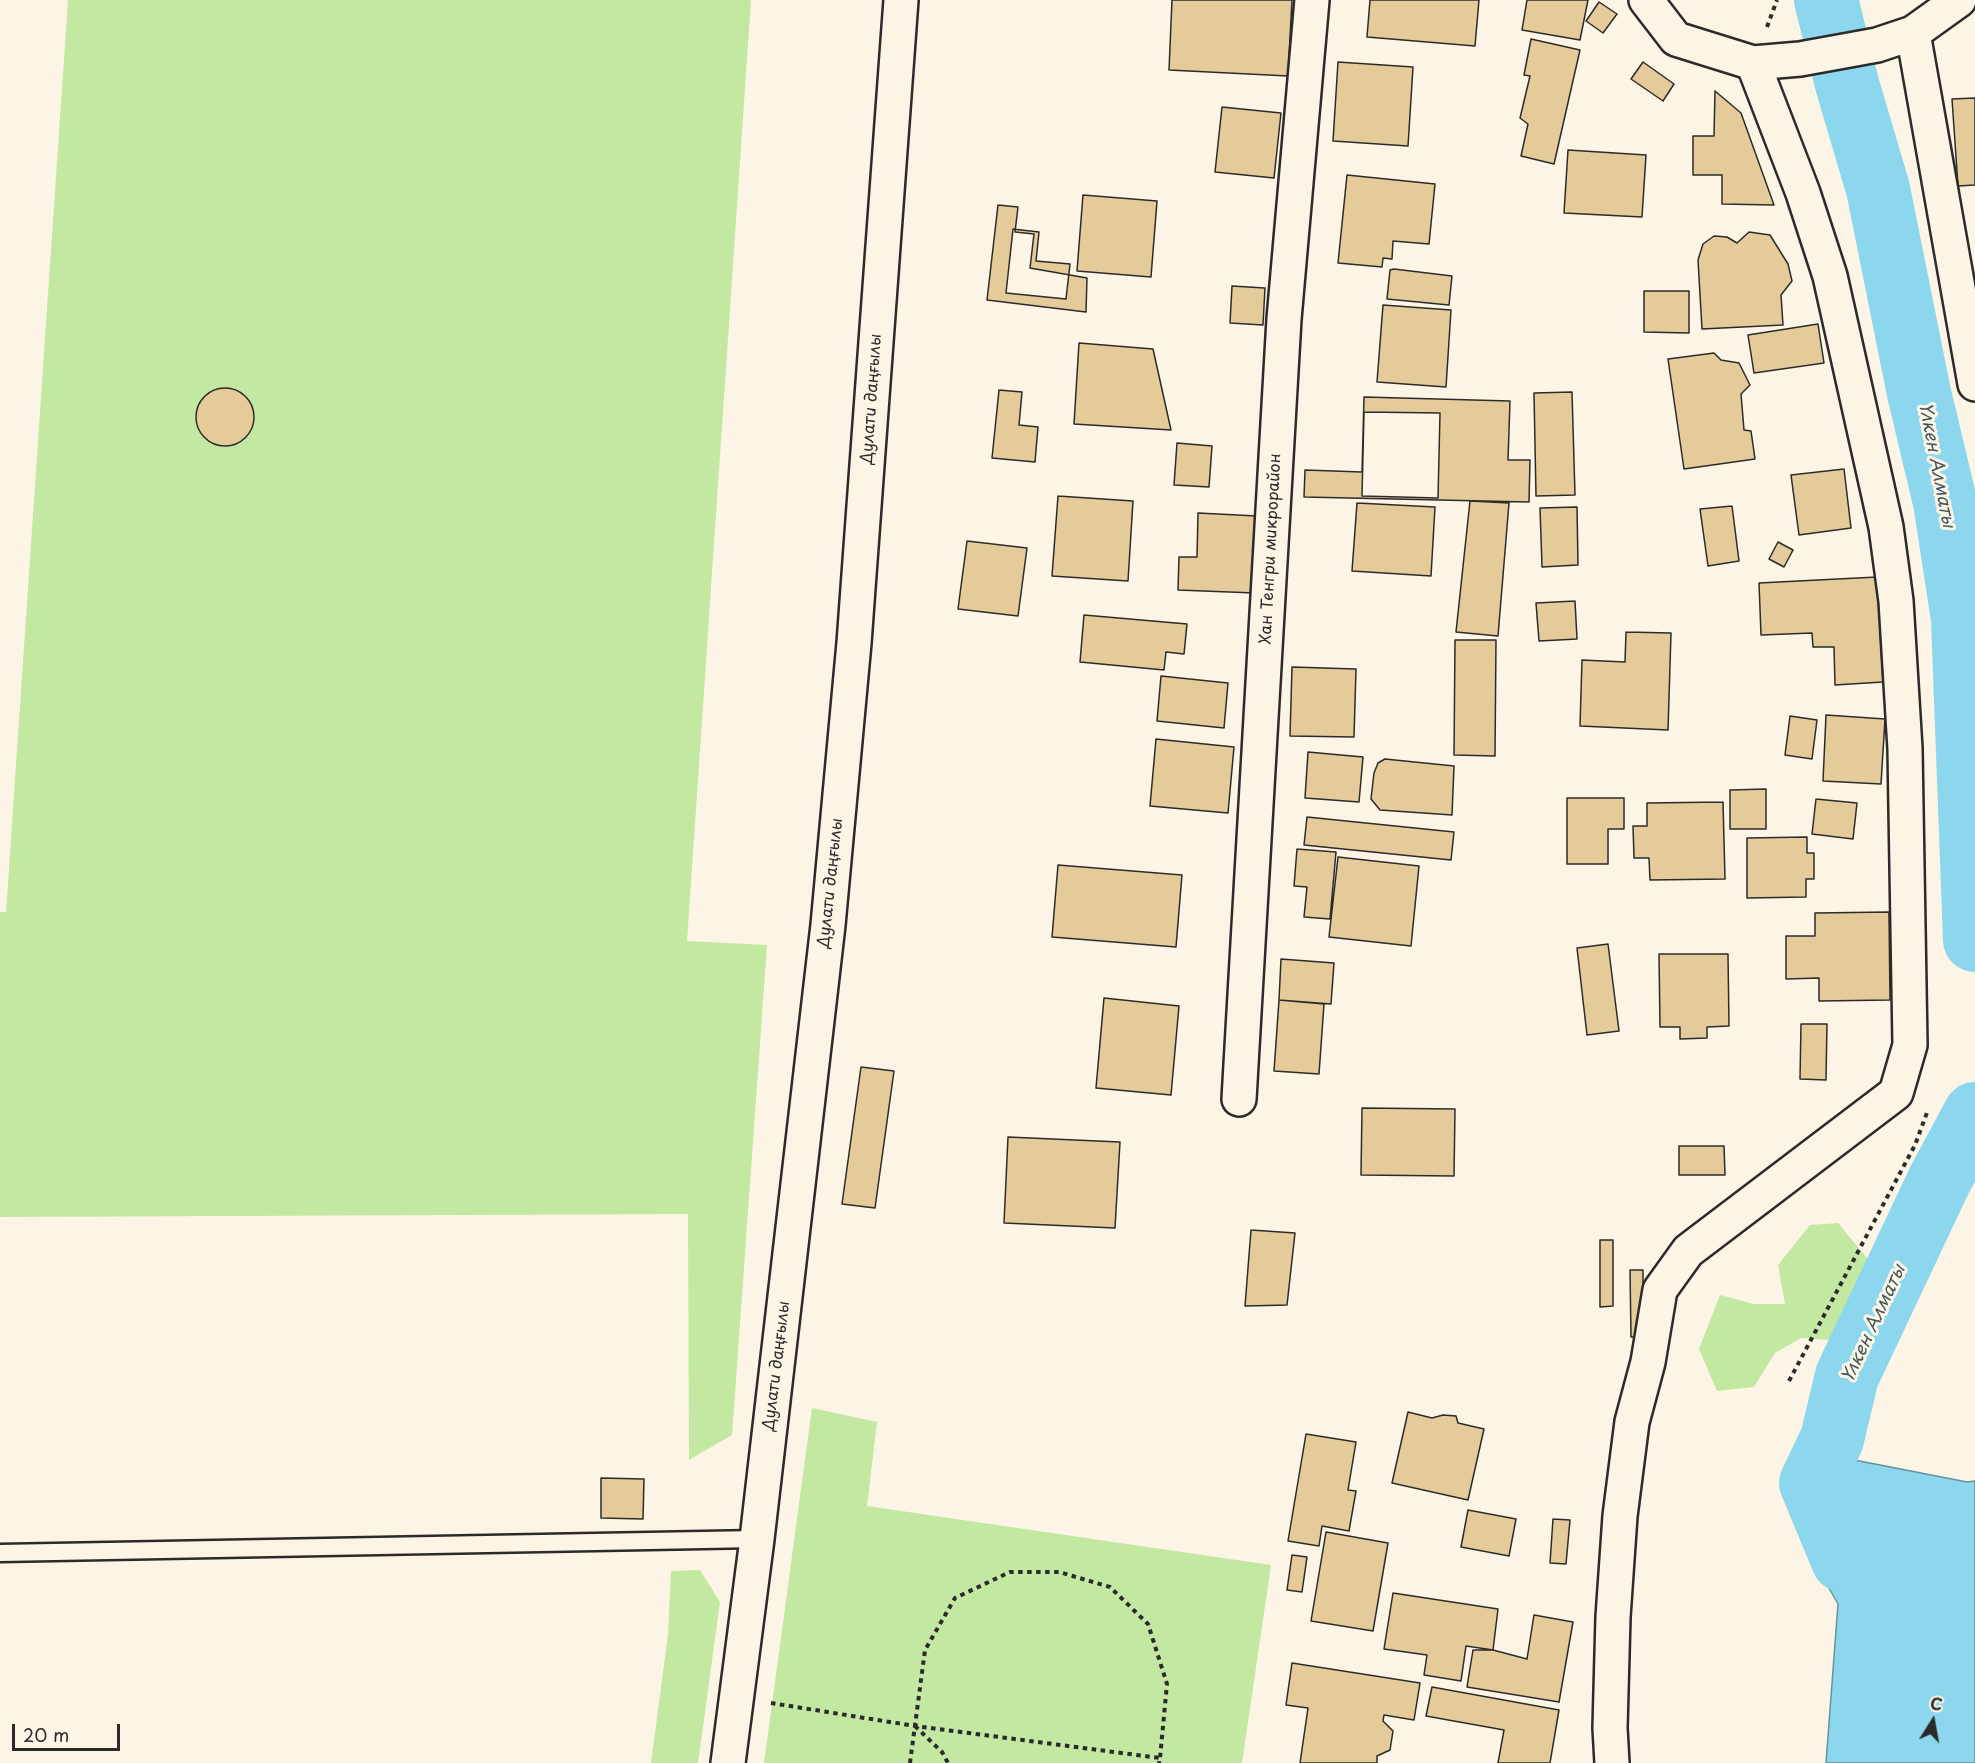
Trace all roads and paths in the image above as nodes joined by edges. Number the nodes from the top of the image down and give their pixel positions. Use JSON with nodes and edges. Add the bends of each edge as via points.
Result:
{"nodes":[{"id":1,"x":901,"y":0,"type":"edge"},
{"id":2,"x":1312,"y":0,"type":"edge"},
{"id":3,"x":1646,"y":0,"type":"edge"},
{"id":4,"x":1959,"y":0,"type":"edge"},
{"id":5,"x":1913,"y":33,"type":"junction"},
{"id":6,"x":1753,"y":63,"type":"junction"},
{"id":7,"x":1975,"y":384,"type":"edge"},
{"id":8,"x":1239,"y":1099,"type":"dead end"},
{"id":9,"x":1892,"y":1189,"type":"dead end"},
{"id":10,"x":1789,"y":1382,"type":"dead end"},
{"id":11,"x":758,"y":1539,"type":"junction"},
{"id":12,"x":0,"y":1553,"type":"edge"},
{"id":13,"x":770,"y":1703,"type":"dead end"},
{"id":14,"x":915,"y":1726,"type":"junction"},
{"id":15,"x":1610,"y":1728,"type":"junction"},
{"id":16,"x":1160,"y":1761,"type":"edge"},
{"id":17,"x":728,"y":1763,"type":"edge"},
{"id":18,"x":909,"y":1763,"type":"edge"},
{"id":19,"x":948,"y":1763,"type":"edge"},
{"id":20,"x":1603,"y":1763,"type":"edge"},
{"id":21,"x":1612,"y":1763,"type":"edge"}],
"edges":[{"from":1,"to":11,"type":"street","name":"Дулати даңғылы","via":[[854,643],[828,925]]},
{"from":2,"to":8,"type":"street","name":"Хан Тенгри микрорайон","via":[[1284,319]]},
{"from":3,"to":6,"type":"street","via":[[1676,39]]},
{"from":4,"to":5,"type":"street"},
{"from":5,"to":6,"type":"street","via":[[1876,45]]},
{"from":5,"to":7,"type":"street"},
{"from":6,"to":15,"type":"street","via":[[1830,276],[1886,527],[1896,601],[1905,749],[1910,1045],[1896,1093],[1688,1251],[1660,1290],[1648,1362],[1632,1422],[1620,1516]]},
{"from":9,"to":10,"type":"path"},
{"from":11,"to":12,"type":"lane"},
{"from":11,"to":17,"type":"street","name":"Дулати даңғылы"},
{"from":13,"to":14,"type":"path"},
{"from":14,"to":16,"type":"path"},
{"from":14,"to":16,"type":"path","via":[[925,1650],[955,1598],[1010,1572],[1059,1572],[1110,1587],[1148,1624],[1167,1684]]},
{"from":14,"to":18,"type":"path"},
{"from":14,"to":19,"type":"path"},
{"from":15,"to":20,"type":"street"},
{"from":15,"to":21,"type":"street"}]}
